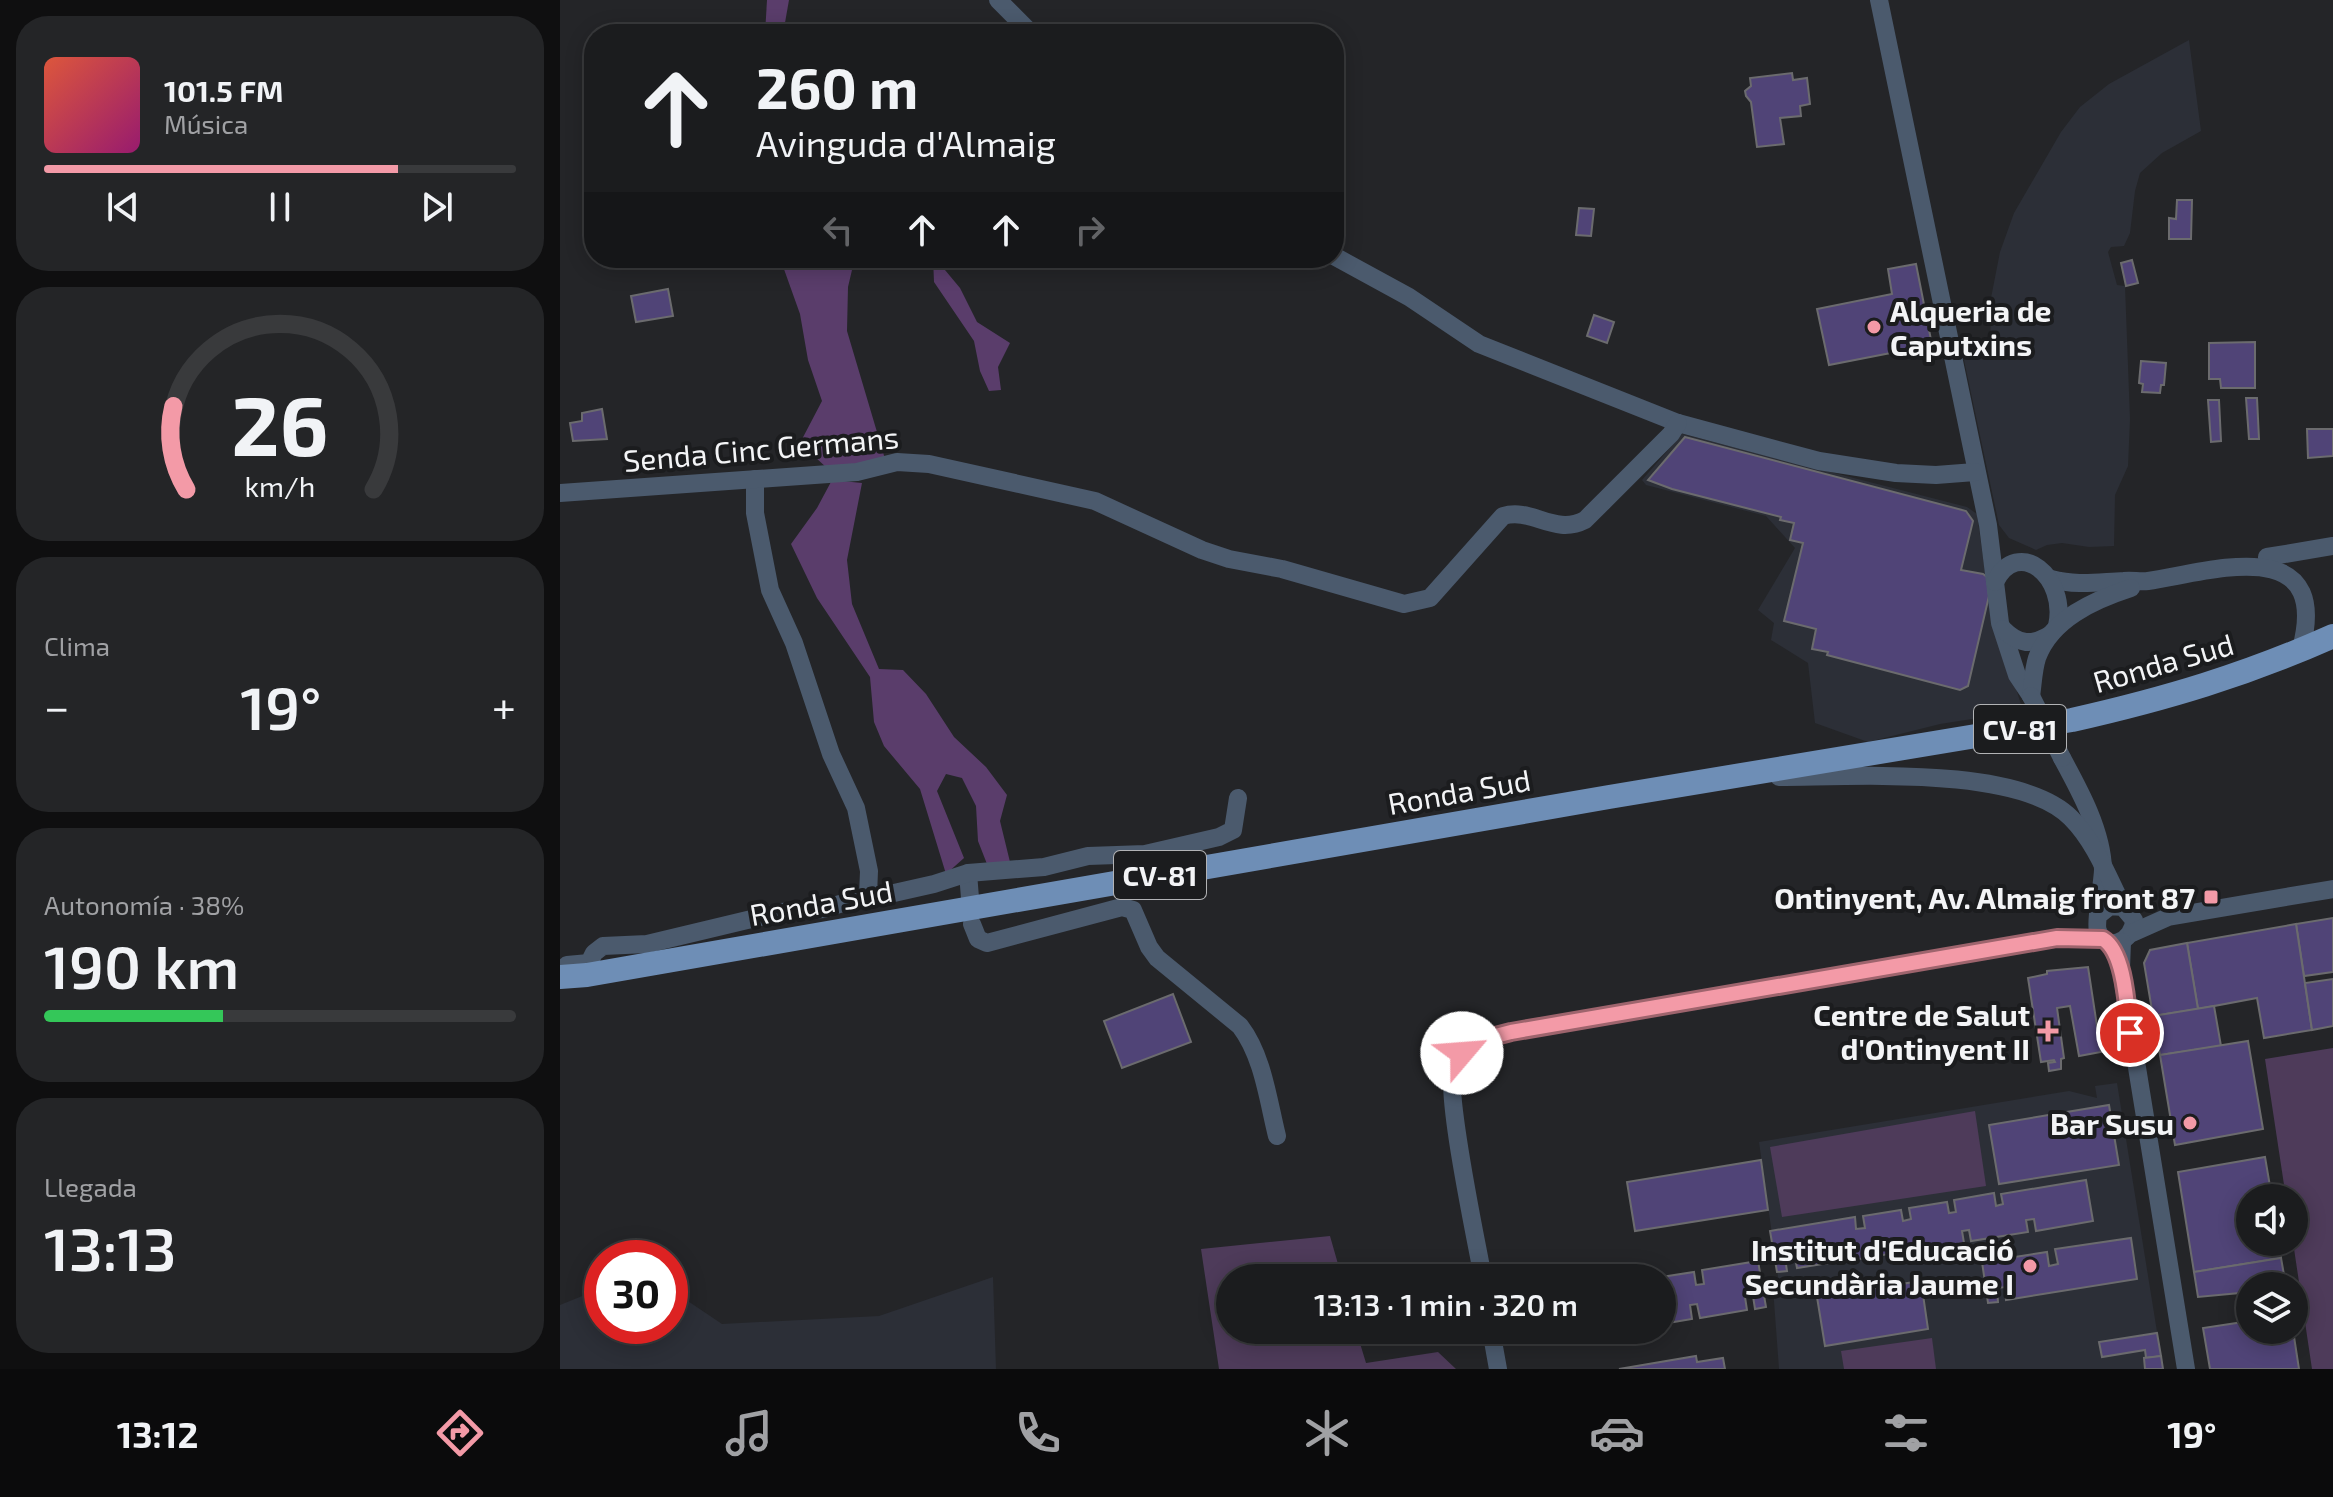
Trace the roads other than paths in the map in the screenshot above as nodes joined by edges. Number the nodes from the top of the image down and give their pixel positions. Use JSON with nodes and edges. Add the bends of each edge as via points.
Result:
{"nodes":[{"id":1,"x":998,"y":0,"type":"edge"},
{"id":2,"x":1879,"y":0,"type":"edge"},
{"id":3,"x":1022,"y":24,"type":"edge"},
{"id":4,"x":1344,"y":261,"type":"edge"},
{"id":5,"x":1678,"y":423,"type":"junction"},
{"id":6,"x":1975,"y":472,"type":"junction"},
{"id":7,"x":755,"y":479,"type":"junction"},
{"id":8,"x":560,"y":493,"type":"edge"},
{"id":9,"x":1988,"y":525,"type":"junction"},
{"id":10,"x":2333,"y":546,"type":"edge"},
{"id":11,"x":2022,"y":563,"type":"junction"},
{"id":12,"x":2226,"y":568,"type":"junction"},
{"id":13,"x":2311,"y":573,"type":"dead end"},
{"id":14,"x":2051,"y":579,"type":"junction"},
{"id":15,"x":1995,"y":582,"type":"junction"},
{"id":16,"x":2145,"y":582,"type":"junction"},
{"id":17,"x":2328,"y":626,"type":"edge"},
{"id":18,"x":2003,"y":629,"type":"junction"},
{"id":19,"x":2054,"y":630,"type":"junction"},
{"id":20,"x":2031,"y":696,"type":"junction"},
{"id":21,"x":1733,"y":776,"type":"junction"},
{"id":22,"x":1238,"y":798,"type":"dead end"},
{"id":23,"x":2103,"y":866,"type":"junction"},
{"id":24,"x":968,"y":873,"type":"junction"},
{"id":25,"x":2333,"y":889,"type":"edge"},
{"id":26,"x":868,"y":895,"type":"junction"},
{"id":27,"x":970,"y":898,"type":"dead end"},
{"id":28,"x":2125,"y":909,"type":"junction"},
{"id":29,"x":2099,"y":916,"type":"junction"},
{"id":30,"x":2168,"y":917,"type":"junction"},
{"id":31,"x":972,"y":924,"type":"dead end"},
{"id":32,"x":2057,"y":938,"type":"junction"},
{"id":33,"x":2117,"y":939,"type":"junction"},
{"id":34,"x":560,"y":966,"type":"edge"},
{"id":35,"x":587,"y":975,"type":"junction"},
{"id":36,"x":560,"y":977,"type":"edge"},
{"id":37,"x":560,"y":986,"type":"edge"},
{"id":38,"x":1277,"y":1136,"type":"dead end"},
{"id":39,"x":1481,"y":1264,"type":"edge"},
{"id":40,"x":1494,"y":1344,"type":"edge"},
{"id":41,"x":1498,"y":1369,"type":"edge"},
{"id":42,"x":2186,"y":1369,"type":"edge"}],
"edges":[{"from":1,"to":3,"type":"street"},
{"from":2,"to":6,"type":"street"},
{"from":4,"to":5,"type":"street","via":[[1479,344]]},
{"from":5,"to":6,"type":"street","via":[[1819,461],[1896,473]]},
{"from":5,"to":7,"type":"street","name":"Senda Cinc Germans","via":[[1585,520],[1564,526],[1518,514],[1503,516],[1430,598],[1415,604],[1212,554],[1095,501],[929,464],[897,462],[857,472]]},
{"from":6,"to":9,"type":"street"},
{"from":7,"to":8,"type":"street","name":"Senda Cinc Germans"},
{"from":7,"to":26,"type":"street","via":[[755,513],[770,590],[856,808],[869,871]]},
{"from":9,"to":11,"type":"street"},
{"from":9,"to":15,"type":"street"},
{"from":10,"to":12,"type":"street"},
{"from":11,"to":14,"type":"street"},
{"from":11,"to":15,"type":"street","via":[[2004,569]]},
{"from":12,"to":13,"type":"street","via":[[2282,566]]},
{"from":12,"to":16,"type":"street"},
{"from":14,"to":16,"type":"street","via":[[2086,585]]},
{"from":14,"to":19,"type":"street","via":[[2058,603]]},
{"from":15,"to":18,"type":"street"},
{"from":16,"to":19,"type":"street","via":[[2102,598]]},
{"from":17,"to":21,"type":"main road","name":"Ronda Sud","number":"CV-81","via":[[2299,651],[2209,685],[2102,713]]},
{"from":18,"to":19,"type":"street","via":[[2014,640],[2028,643]]},
{"from":18,"to":20,"type":"street","via":[[2017,675]]},
{"from":19,"to":20,"type":"street","via":[[2036,661]]},
{"from":20,"to":23,"type":"street","bridge":true,"via":[[2087,807]]},
{"from":21,"to":23,"type":"street","via":[[1901,777],[2023,790],[2070,817]]},
{"from":21,"to":35,"type":"main road","name":"Ronda Sud","number":"CV-81"},
{"from":22,"to":24,"type":"street","via":[[1233,830],[1219,837],[1145,854],[1088,856],[1044,867]]},
{"from":23,"to":28,"type":"street"},
{"from":23,"to":29,"type":"street"},
{"from":24,"to":26,"type":"street"},
{"from":24,"to":27,"type":"street"},
{"from":25,"to":30,"type":"street"},
{"from":26,"to":34,"type":"street","via":[[824,909],[781,912],[647,944],[603,946],[589,963]]},
{"from":28,"to":29,"type":"street","via":[[2110,906]]},
{"from":28,"to":30,"type":"street"},
{"from":28,"to":33,"type":"street","via":[[2134,920]]},
{"from":29,"to":32,"type":"street"},
{"from":29,"to":33,"type":"street","via":[[2097,929]]},
{"from":30,"to":33,"type":"street"},
{"from":31,"to":38,"type":"street","via":[[978,939],[987,943],[1122,907],[1133,910],[1157,958],[1248,1037]]},
{"from":32,"to":33,"type":"street"},
{"from":32,"to":39,"type":"street","via":[[1511,1032],[1469,1045],[1455,1061],[1452,1081]]},
{"from":33,"to":42,"type":"street"},
{"from":35,"to":36,"type":"main road","number":"CV-81"},
{"from":35,"to":37,"type":"main road","number":"CV-81"},
{"from":40,"to":41,"type":"street"}]}
